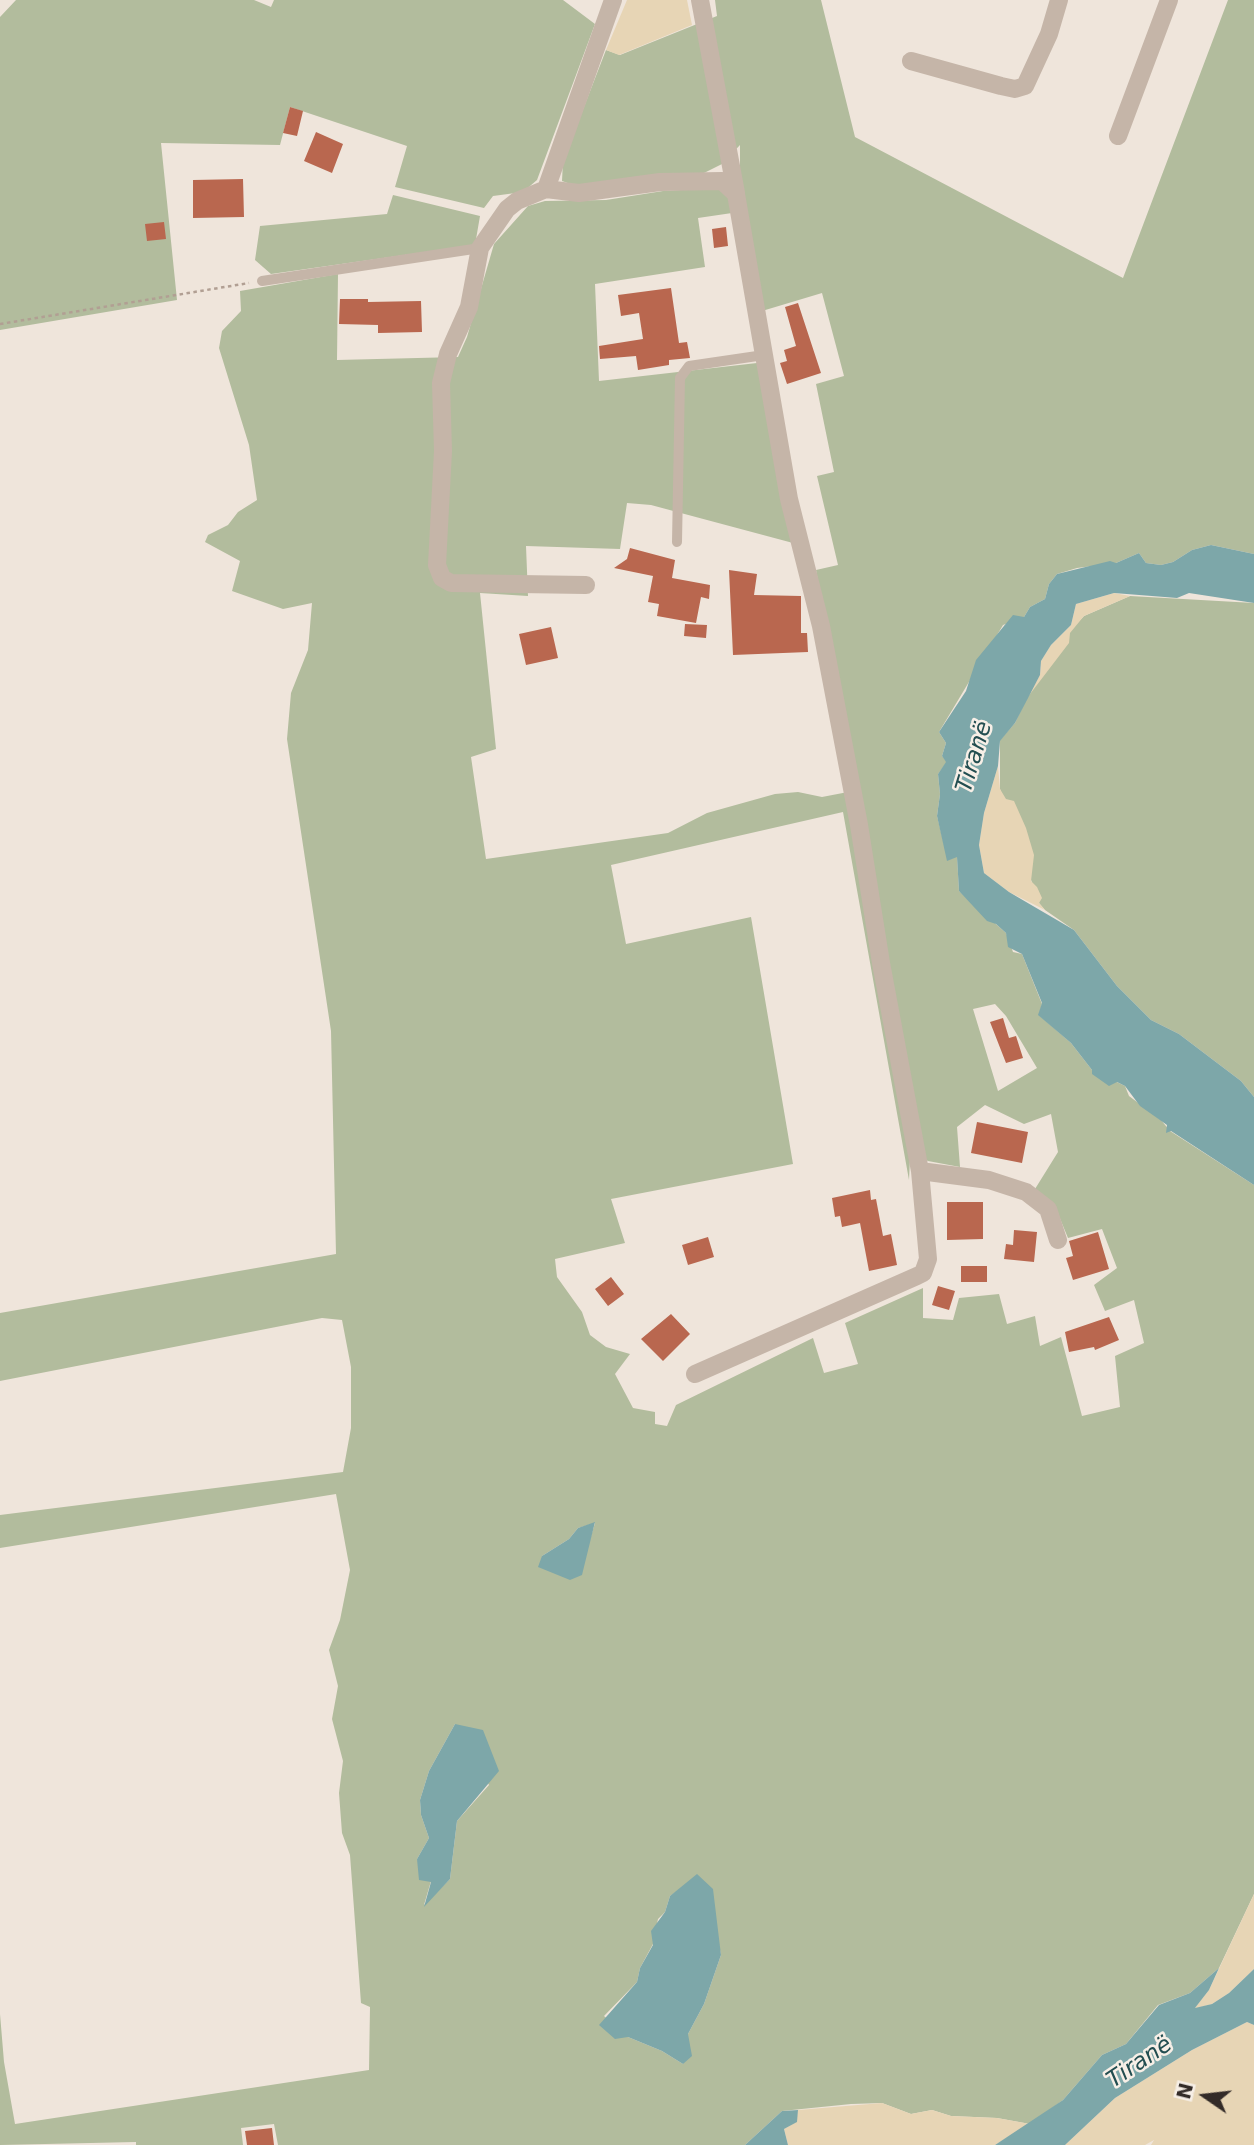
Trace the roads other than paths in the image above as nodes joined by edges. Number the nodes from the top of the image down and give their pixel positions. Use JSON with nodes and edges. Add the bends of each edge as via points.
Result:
{"nodes":[{"id":1,"x":613,"y":0,"type":"edge"},
{"id":2,"x":701,"y":0,"type":"edge"},
{"id":3,"x":1059,"y":0,"type":"edge"},
{"id":4,"x":1170,"y":0,"type":"edge"},
{"id":5,"x":911,"y":61,"type":"dead end"},
{"id":6,"x":1118,"y":136,"type":"dead end"},
{"id":7,"x":546,"y":189,"type":"junction"},
{"id":8,"x":736,"y":194,"type":"junction"},
{"id":9,"x":480,"y":248,"type":"junction"},
{"id":10,"x":262,"y":281,"type":"road end"},
{"id":11,"x":764,"y":355,"type":"junction"},
{"id":12,"x":677,"y":542,"type":"dead end"},
{"id":13,"x":586,"y":585,"type":"dead end"},
{"id":14,"x":919,"y":1171,"type":"junction"},
{"id":15,"x":1058,"y":1240,"type":"dead end"},
{"id":16,"x":695,"y":1374,"type":"dead end"}],
"edges":[{"from":1,"to":7,"type":"street"},
{"from":2,"to":8,"type":"street"},
{"from":3,"to":5,"type":"street","via":[[1025,86],[1001,86]]},
{"from":4,"to":6,"type":"street"},
{"from":7,"to":8,"type":"street","via":[[579,193],[714,179],[730,184]]},
{"from":7,"to":9,"type":"street","via":[[507,209]]},
{"from":8,"to":11,"type":"street"},
{"from":9,"to":10,"type":"lane"},
{"from":9,"to":13,"type":"street","via":[[469,307],[441,383],[437,565],[442,578],[451,583]]},
{"from":11,"to":12,"type":"lane","via":[[689,366],[680,378]]},
{"from":11,"to":14,"type":"street","via":[[789,499],[821,626],[859,825]]},
{"from":14,"to":15,"type":"street","via":[[989,1180],[1026,1192],[1048,1209]]},
{"from":14,"to":16,"type":"street","via":[[928,1259],[923,1273]]}]}
